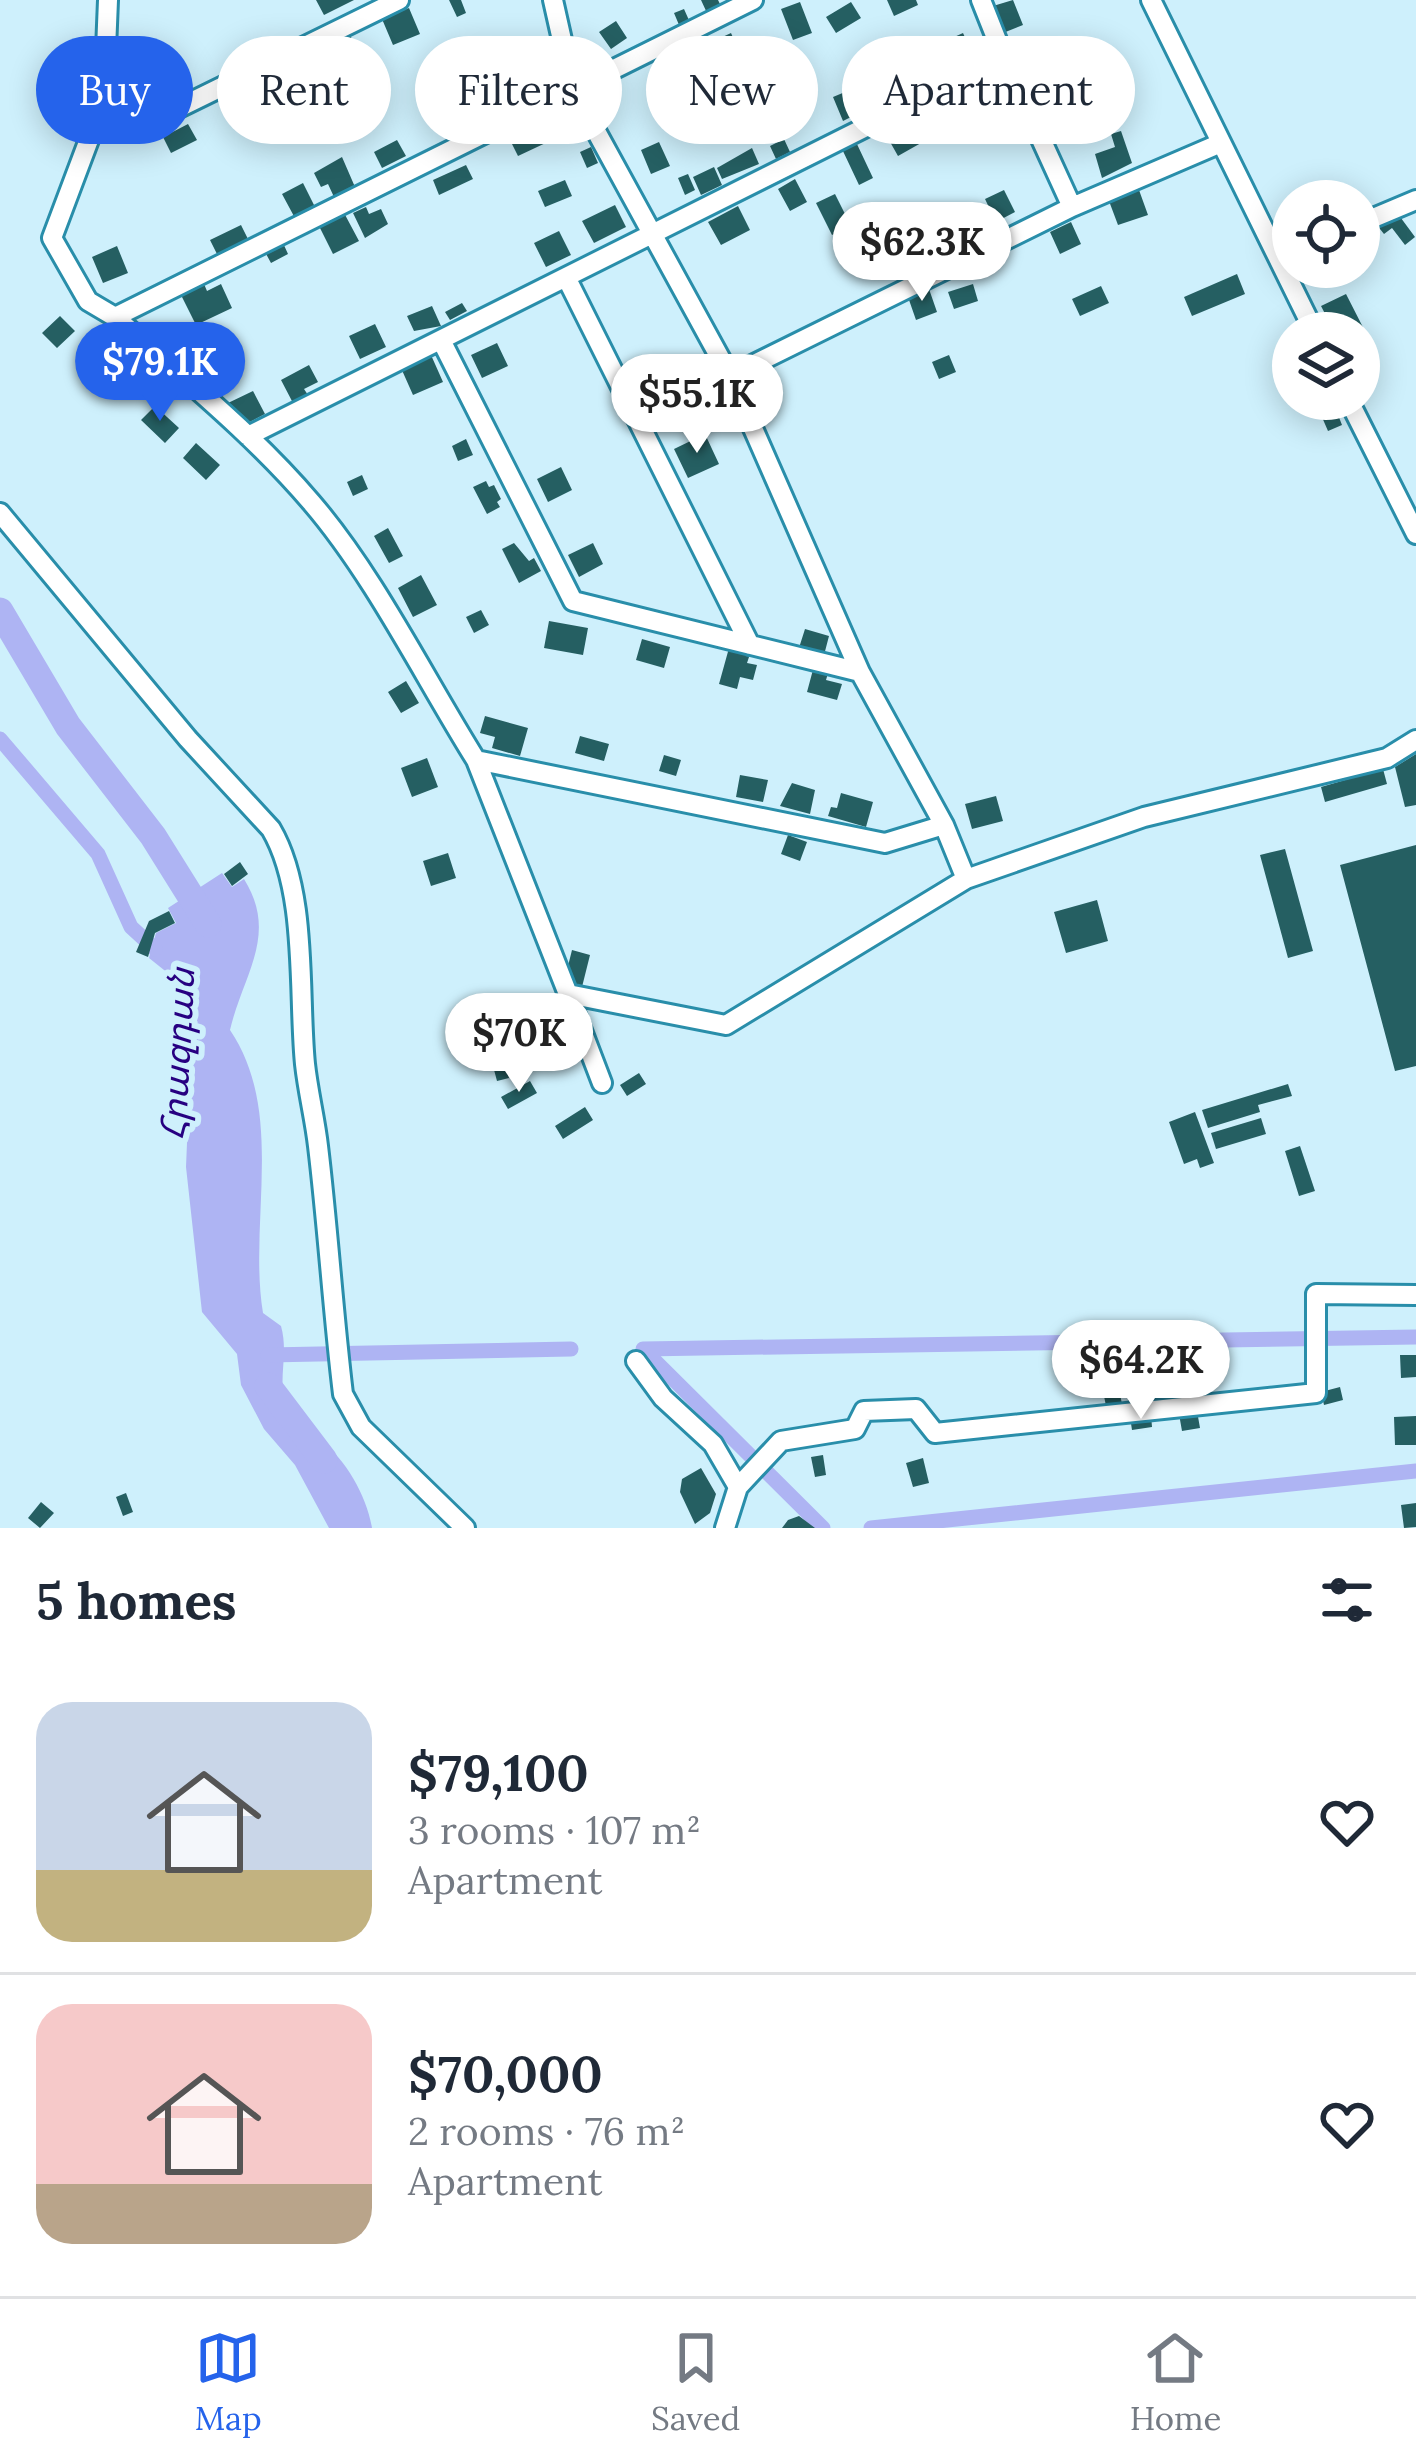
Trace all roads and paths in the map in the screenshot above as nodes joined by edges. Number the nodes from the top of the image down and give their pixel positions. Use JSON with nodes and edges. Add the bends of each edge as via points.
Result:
{"nodes":[{"id":1,"x":108,"y":0,"type":"edge"},
{"id":2,"x":399,"y":0,"type":"edge"},
{"id":3,"x":553,"y":0,"type":"edge"},
{"id":4,"x":753,"y":0,"type":"edge"},
{"id":5,"x":981,"y":0,"type":"edge"},
{"id":6,"x":1151,"y":0,"type":"edge"},
{"id":7,"x":107,"y":36,"type":"edge"},
{"id":8,"x":561,"y":36,"type":"edge"},
{"id":9,"x":995,"y":36,"type":"edge"},
{"id":10,"x":622,"y":65,"type":"edge"},
{"id":11,"x":193,"y":101,"type":"edge"},
{"id":12,"x":842,"y":138,"type":"edge"},
{"id":13,"x":1221,"y":143,"type":"junction"},
{"id":14,"x":87,"y":144,"type":"edge"},
{"id":15,"x":463,"y":144,"type":"edge"},
{"id":16,"x":603,"y":144,"type":"edge"},
{"id":17,"x":1044,"y":144,"type":"edge"},
{"id":18,"x":1072,"y":206,"type":"junction"},
{"id":19,"x":1412,"y":208,"type":"edge"},
{"id":20,"x":1380,"y":218,"type":"edge"},
{"id":21,"x":650,"y":232,"type":"junction"},
{"id":22,"x":1272,"y":232,"type":"edge"},
{"id":23,"x":566,"y":277,"type":"junction"},
{"id":24,"x":115,"y":317,"type":"junction"},
{"id":25,"x":442,"y":342,"type":"junction"},
{"id":26,"x":730,"y":376,"type":"junction"},
{"id":27,"x":1359,"y":420,"type":"edge"},
{"id":28,"x":248,"y":436,"type":"junction"},
{"id":29,"x":0,"y":513,"type":"edge"},
{"id":30,"x":1416,"y":534,"type":"edge"},
{"id":31,"x":751,"y":645,"type":"junction"},
{"id":32,"x":860,"y":672,"type":"junction"},
{"id":33,"x":1416,"y":740,"type":"edge"},
{"id":34,"x":476,"y":760,"type":"junction"},
{"id":35,"x":944,"y":825,"type":"junction"},
{"id":36,"x":966,"y":879,"type":"junction"},
{"id":37,"x":568,"y":994,"type":"junction"},
{"id":38,"x":602,"y":1083,"type":"dead end"},
{"id":39,"x":1416,"y":1295,"type":"edge"},
{"id":40,"x":636,"y":1361,"type":"dead end"},
{"id":41,"x":738,"y":1487,"type":"junction"},
{"id":42,"x":465,"y":1528,"type":"edge"},
{"id":43,"x":725,"y":1528,"type":"edge"}],
"edges":[{"from":1,"to":7,"type":"street"},
{"from":2,"to":11,"type":"street"},
{"from":3,"to":8,"type":"street"},
{"from":4,"to":10,"type":"street"},
{"from":5,"to":9,"type":"street"},
{"from":6,"to":13,"type":"street"},
{"from":12,"to":21,"type":"street"},
{"from":13,"to":18,"type":"street"},
{"from":13,"to":22,"type":"street"},
{"from":14,"to":24,"type":"street","via":[[52,238],[88,301]]},
{"from":15,"to":24,"type":"street"},
{"from":16,"to":21,"type":"street"},
{"from":17,"to":18,"type":"street"},
{"from":18,"to":26,"type":"street"},
{"from":19,"to":20,"type":"street"},
{"from":21,"to":23,"type":"street"},
{"from":21,"to":26,"type":"street"},
{"from":23,"to":25,"type":"street"},
{"from":23,"to":31,"type":"street"},
{"from":24,"to":28,"type":"street"},
{"from":25,"to":28,"type":"street"},
{"from":25,"to":31,"type":"street","via":[[573,601]]},
{"from":26,"to":32,"type":"street"},
{"from":27,"to":30,"type":"street"},
{"from":28,"to":34,"type":"street","via":[[313,504]]},
{"from":29,"to":42,"type":"street","via":[[281,846],[343,1394],[362,1427]]},
{"from":31,"to":32,"type":"street"},
{"from":32,"to":35,"type":"street"},
{"from":33,"to":36,"type":"street","via":[[1387,758],[1144,817]]},
{"from":34,"to":35,"type":"street","via":[[885,843]]},
{"from":34,"to":37,"type":"street"},
{"from":35,"to":36,"type":"street"},
{"from":36,"to":37,"type":"street","via":[[726,1025]]},
{"from":37,"to":38,"type":"street"},
{"from":39,"to":41,"type":"street","via":[[1316,1294],[1316,1394],[935,1433],[916,1409],[864,1411],[855,1429],[781,1441]]},
{"from":40,"to":41,"type":"street","via":[[713,1444]]},
{"from":41,"to":43,"type":"street"}]}
